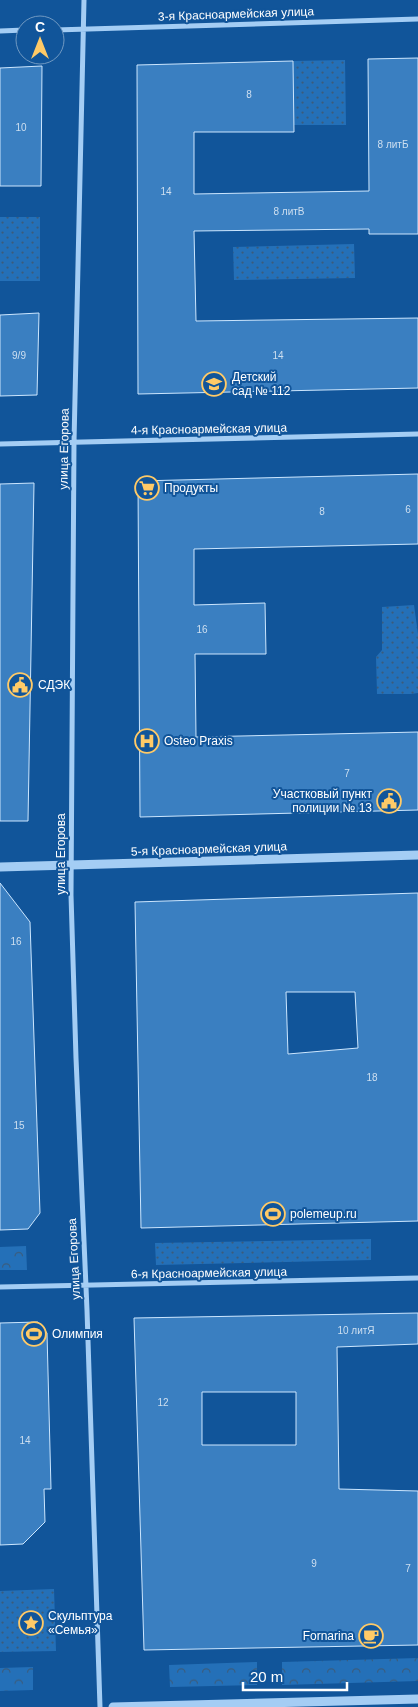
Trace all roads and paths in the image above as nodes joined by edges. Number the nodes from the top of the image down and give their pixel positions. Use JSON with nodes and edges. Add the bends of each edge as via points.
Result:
{"nodes":[{"id":1,"x":84,"y":0,"type":"edge"},
{"id":2,"x":418,"y":19,"type":"edge"},
{"id":3,"x":83,"y":29,"type":"junction"},
{"id":4,"x":15,"y":30,"type":"edge"},
{"id":5,"x":65,"y":30,"type":"edge"},
{"id":6,"x":0,"y":31,"type":"edge"},
{"id":7,"x":418,"y":434,"type":"edge"},
{"id":8,"x":74,"y":442,"type":"junction"},
{"id":9,"x":0,"y":444,"type":"edge"},
{"id":10,"x":418,"y":855,"type":"edge"},
{"id":11,"x":71,"y":865,"type":"junction"},
{"id":12,"x":0,"y":867,"type":"edge"},
{"id":13,"x":418,"y":1278,"type":"edge"},
{"id":14,"x":86,"y":1285,"type":"junction"},
{"id":15,"x":0,"y":1288,"type":"edge"},
{"id":16,"x":418,"y":1699,"type":"edge"},
{"id":17,"x":100,"y":1707,"type":"edge"},
{"id":18,"x":113,"y":1707,"type":"edge"}],
"edges":[{"from":1,"to":3,"type":"street","name":"улица Егорова"},
{"from":2,"to":3,"type":"street","name":"3-я Красноармейская улица"},
{"from":3,"to":5,"type":"street","name":"3-я Красноармейская улица"},
{"from":3,"to":8,"type":"street","name":"улица Егорова"},
{"from":4,"to":6,"type":"street"},
{"from":7,"to":8,"type":"street","name":"4-я Красноармейская улица"},
{"from":8,"to":9,"type":"street","name":"4-я Красноармейская улица"},
{"from":8,"to":11,"type":"street","name":"улица Егорова"},
{"from":10,"to":11,"type":"street","name":"5-я Красноармейская улица"},
{"from":11,"to":12,"type":"street","name":"5-я Красноармейская улица"},
{"from":11,"to":14,"type":"street","name":"улица Егорова","via":[[75,1048]]},
{"from":13,"to":14,"type":"street","name":"6-я Красноармейская улица"},
{"from":14,"to":15,"type":"street","name":"6-я Красноармейская улица"},
{"from":14,"to":17,"type":"street","name":"улица Егорова"},
{"from":16,"to":18,"type":"street"}]}
